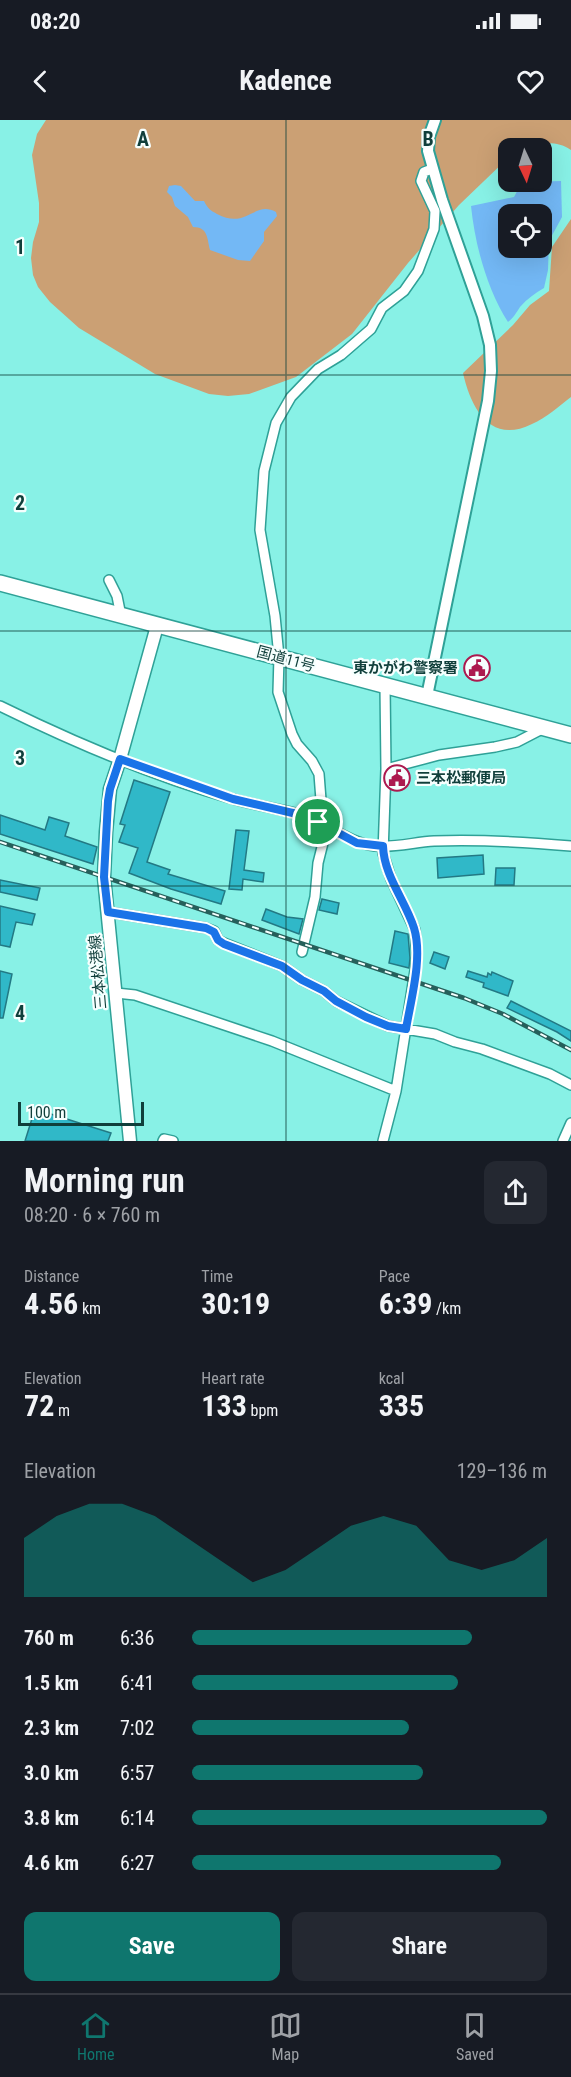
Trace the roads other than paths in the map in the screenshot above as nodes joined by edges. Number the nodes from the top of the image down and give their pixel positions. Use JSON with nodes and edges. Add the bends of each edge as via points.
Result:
{"nodes":[{"id":1,"x":435,"y":120,"type":"edge"},
{"id":2,"x":432,"y":169,"type":"junction"},
{"id":3,"x":109,"y":580,"type":"dead end"},
{"id":4,"x":0,"y":583,"type":"edge"},
{"id":5,"x":121,"y":616,"type":"junction"},
{"id":6,"x":157,"y":626,"type":"junction"},
{"id":7,"x":279,"y":657,"type":"junction"},
{"id":8,"x":385,"y":685,"type":"junction"},
{"id":9,"x":427,"y":696,"type":"junction"},
{"id":10,"x":0,"y":706,"type":"edge"},
{"id":11,"x":544,"y":728,"type":"junction"},
{"id":12,"x":571,"y":735,"type":"edge"},
{"id":13,"x":120,"y":759,"type":"junction"},
{"id":14,"x":386,"y":769,"type":"junction"},
{"id":15,"x":322,"y":825,"type":"junction"},
{"id":16,"x":383,"y":846,"type":"junction"},
{"id":17,"x":571,"y":846,"type":"edge"},
{"id":18,"x":108,"y":912,"type":"junction"},
{"id":19,"x":302,"y":952,"type":"dead end"},
{"id":20,"x":116,"y":993,"type":"junction"},
{"id":21,"x":406,"y":1029,"type":"junction"},
{"id":22,"x":571,"y":1085,"type":"edge"},
{"id":23,"x":396,"y":1091,"type":"junction"},
{"id":24,"x":571,"y":1123,"type":"edge"},
{"id":25,"x":130,"y":1141,"type":"edge"},
{"id":26,"x":164,"y":1141,"type":"edge"},
{"id":27,"x":173,"y":1141,"type":"edge"},
{"id":28,"x":383,"y":1141,"type":"edge"},
{"id":29,"x":563,"y":1141,"type":"edge"}],
"edges":[{"from":1,"to":2,"type":"street","via":[[428,151]]},
{"from":2,"to":7,"type":"street","via":[[424,172],[421,181],[435,212],[434,229],[418,271],[404,291],[382,308],[371,328],[318,369],[291,397],[276,423],[264,471],[260,530]]},
{"from":2,"to":9,"type":"street","via":[[483,316],[491,371]]},
{"from":3,"to":5,"type":"street"},
{"from":4,"to":5,"type":"highway","name":"国道11号"},
{"from":5,"to":6,"type":"highway","name":"国道11号"},
{"from":6,"to":7,"type":"highway","name":"国道11号"},
{"from":6,"to":13,"type":"main road","name":"三本松港線"},
{"from":7,"to":8,"type":"highway","name":"国道11号"},
{"from":7,"to":15,"type":"street","via":[[279,692],[287,722],[297,744],[316,767],[320,781]]},
{"from":8,"to":9,"type":"highway","name":"国道11号"},
{"from":8,"to":14,"type":"street"},
{"from":9,"to":11,"type":"highway","name":"国道11号"},
{"from":10,"to":13,"type":"street"},
{"from":11,"to":12,"type":"highway","name":"国道11号"},
{"from":11,"to":14,"type":"street","via":[[517,742],[439,755]]},
{"from":13,"to":15,"type":"street"},
{"from":13,"to":18,"type":"main road","name":"三本松港線","via":[[108,801],[104,877]]},
{"from":14,"to":16,"type":"street"},
{"from":15,"to":16,"type":"street","via":[[357,843]]},
{"from":15,"to":19,"type":"street","via":[[315,897]]},
{"from":16,"to":17,"type":"street","via":[[512,840]]},
{"from":16,"to":21,"type":"street","via":[[391,879],[415,930],[417,958]]},
{"from":18,"to":20,"type":"main road","name":"三本松港線"},
{"from":18,"to":21,"type":"street","via":[[206,928],[224,944],[282,966],[366,1017]]},
{"from":20,"to":23,"type":"street","via":[[135,995],[272,1041]]},
{"from":20,"to":25,"type":"main road","name":"三本松港線"},
{"from":21,"to":22,"type":"street","via":[[482,1049]]},
{"from":21,"to":23,"type":"street"},
{"from":23,"to":28,"type":"street"},
{"from":24,"to":29,"type":"street"},
{"from":26,"to":27,"type":"street"}]}
